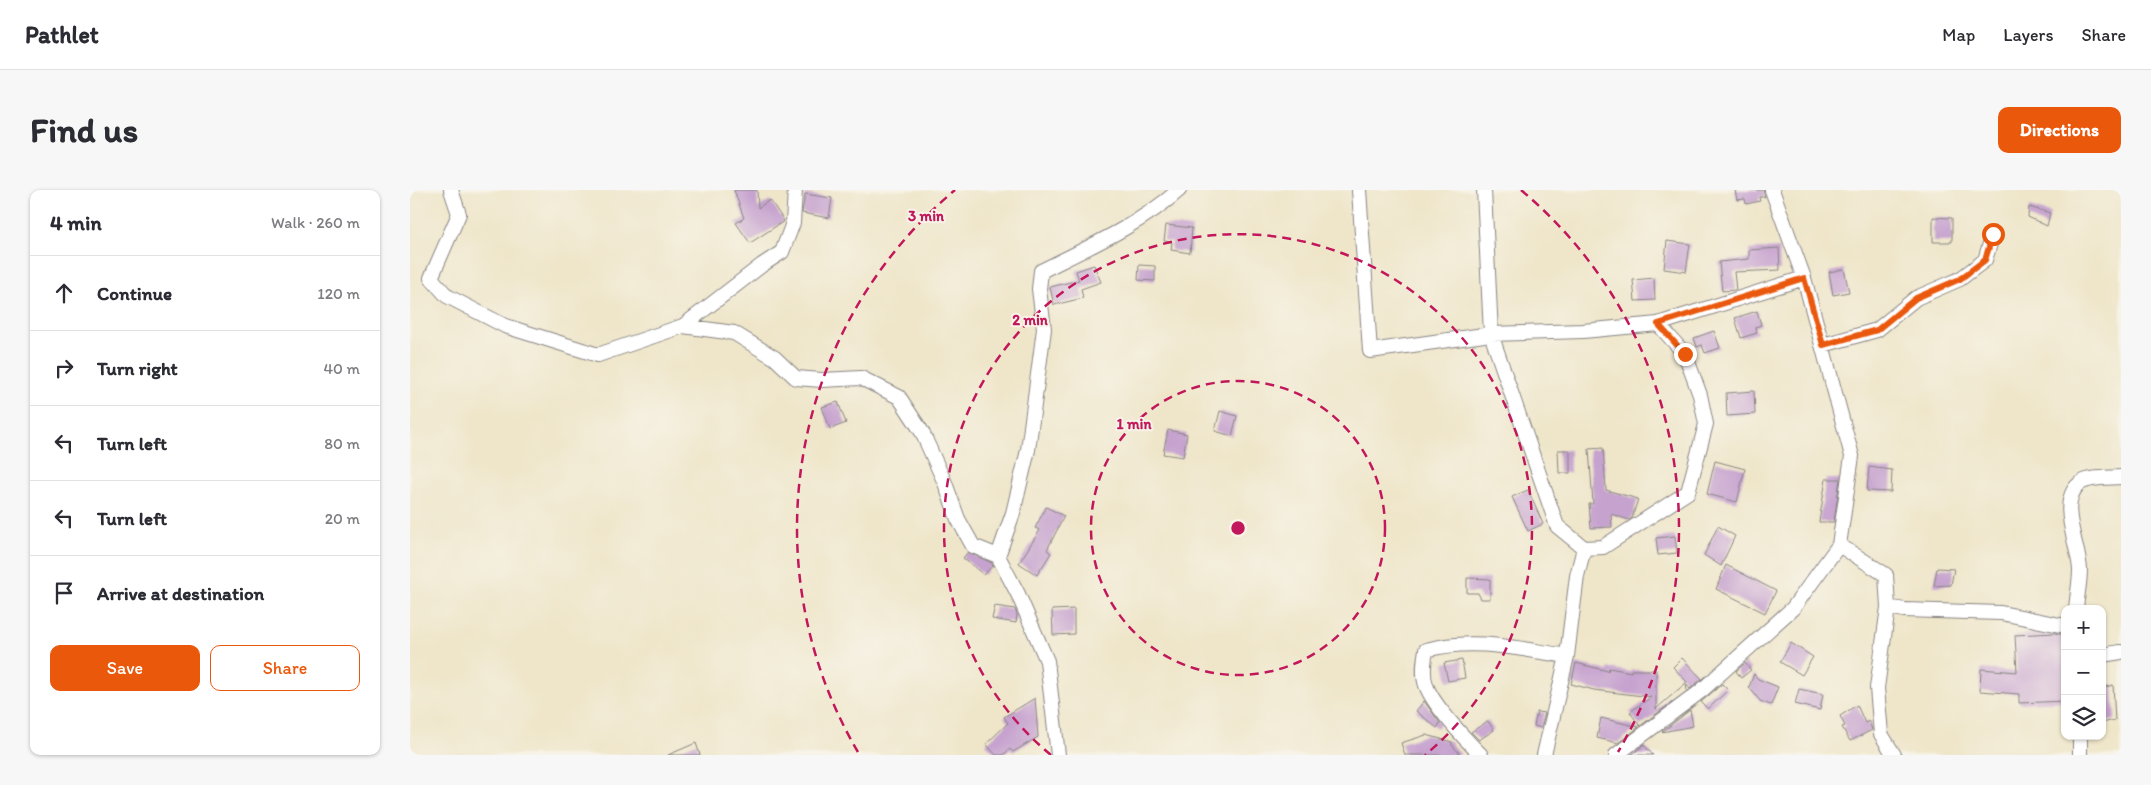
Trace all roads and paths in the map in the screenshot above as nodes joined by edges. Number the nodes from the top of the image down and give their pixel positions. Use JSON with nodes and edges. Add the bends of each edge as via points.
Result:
{"nodes":[{"id":1,"x":451,"y":190,"type":"edge"},
{"id":2,"x":795,"y":190,"type":"edge"},
{"id":3,"x":1179,"y":190,"type":"edge"},
{"id":4,"x":1359,"y":190,"type":"edge"},
{"id":5,"x":1484,"y":190,"type":"edge"},
{"id":6,"x":1772,"y":190,"type":"edge"},
{"id":7,"x":1993,"y":234,"type":"dead end"},
{"id":8,"x":1804,"y":278,"type":"junction"},
{"id":9,"x":1658,"y":324,"type":"junction"},
{"id":10,"x":683,"y":326,"type":"junction"},
{"id":11,"x":1491,"y":334,"type":"junction"},
{"id":12,"x":1823,"y":345,"type":"junction"},
{"id":13,"x":2121,"y":477,"type":"edge"},
{"id":14,"x":1838,"y":545,"type":"junction"},
{"id":15,"x":1584,"y":548,"type":"junction"},
{"id":16,"x":998,"y":556,"type":"junction"},
{"id":17,"x":2076,"y":605,"type":"edge"},
{"id":18,"x":1888,"y":607,"type":"junction"},
{"id":19,"x":2061,"y":625,"type":"edge"},
{"id":20,"x":2121,"y":652,"type":"edge"},
{"id":21,"x":2106,"y":654,"type":"edge"},
{"id":22,"x":1567,"y":656,"type":"junction"},
{"id":23,"x":2080,"y":740,"type":"edge"},
{"id":24,"x":1058,"y":755,"type":"edge"},
{"id":25,"x":1481,"y":755,"type":"edge"},
{"id":26,"x":1544,"y":755,"type":"edge"},
{"id":27,"x":1616,"y":755,"type":"edge"},
{"id":28,"x":1894,"y":755,"type":"edge"},
{"id":29,"x":2080,"y":755,"type":"edge"}],
"edges":[{"from":1,"to":10,"type":"street","via":[[459,214],[431,278],[447,296],[505,326],[598,355]]},
{"from":2,"to":10,"type":"street","via":[[793,223],[782,252]]},
{"from":3,"to":16,"type":"street","via":[[1163,204],[1041,271],[1039,289],[1044,329],[1028,450],[1013,514]]},
{"from":4,"to":11,"type":"street","via":[[1370,351]]},
{"from":5,"to":11,"type":"street"},
{"from":6,"to":8,"type":"street"},
{"from":7,"to":12,"type":"street","via":[[1985,260],[1960,279],[1916,298],[1877,330]]},
{"from":8,"to":9,"type":"street"},
{"from":8,"to":12,"type":"street"},
{"from":9,"to":11,"type":"street","via":[[1583,331]]},
{"from":9,"to":15,"type":"street","via":[[1685,354],[1700,395],[1706,424],[1688,492],[1603,547]]},
{"from":10,"to":16,"type":"street","via":[[734,334],[775,358],[796,378],[861,378],[899,397],[922,432],[958,519],[973,546]]},
{"from":11,"to":15,"type":"street","via":[[1557,526]]},
{"from":12,"to":14,"type":"street","via":[[1852,456]]},
{"from":13,"to":17,"type":"street","via":[[2087,480],[2072,491],[2068,504],[2080,569]]},
{"from":14,"to":18,"type":"street","via":[[1886,575]]},
{"from":14,"to":27,"type":"street","via":[[1793,608],[1701,691]]},
{"from":15,"to":22,"type":"street","via":[[1577,576]]},
{"from":16,"to":24,"type":"street","via":[[1047,662]]},
{"from":18,"to":19,"type":"street","via":[[2001,613]]},
{"from":18,"to":28,"type":"street","via":[[1877,688],[1881,734]]},
{"from":20,"to":21,"type":"street"},
{"from":22,"to":25,"type":"street","via":[[1470,642],[1426,650],[1423,664],[1426,684],[1435,701]]},
{"from":22,"to":26,"type":"street"},
{"from":23,"to":29,"type":"street"}]}
